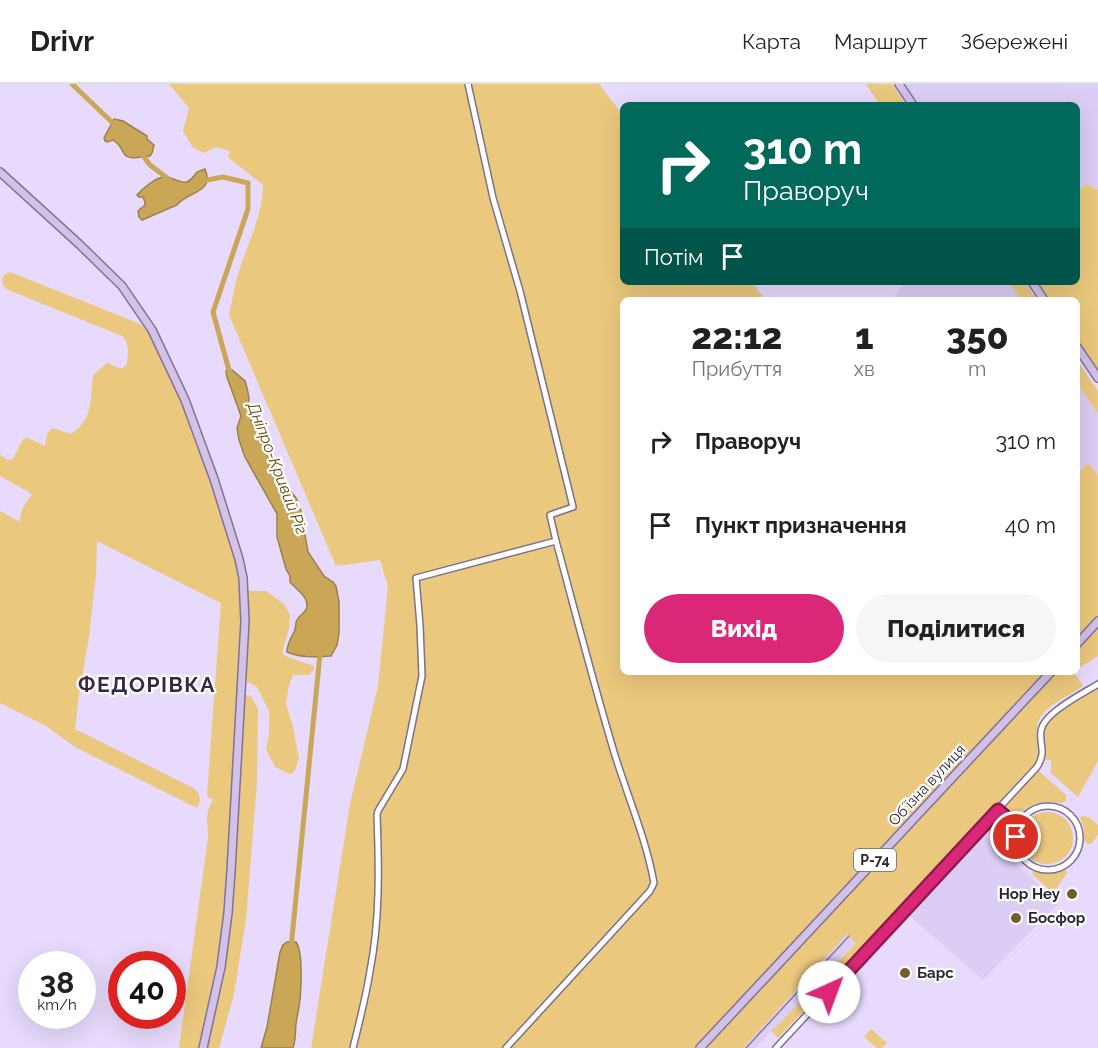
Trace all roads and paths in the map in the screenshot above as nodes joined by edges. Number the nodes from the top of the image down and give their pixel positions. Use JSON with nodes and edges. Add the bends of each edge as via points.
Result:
{"nodes":[{"id":1,"x":468,"y":84,"type":"edge"},
{"id":2,"x":899,"y":84,"type":"edge"},
{"id":3,"x":911,"y":102,"type":"edge"},
{"id":4,"x":0,"y":172,"type":"edge"},
{"id":5,"x":1080,"y":351,"type":"edge"},
{"id":6,"x":1098,"y":378,"type":"edge"},
{"id":7,"x":556,"y":541,"type":"junction"},
{"id":8,"x":1098,"y":621,"type":"edge"},
{"id":9,"x":1080,"y":641,"type":"edge"},
{"id":10,"x":1048,"y":675,"type":"edge"},
{"id":11,"x":1098,"y":684,"type":"edge"},
{"id":12,"x":998,"y":810,"type":"junction"},
{"id":13,"x":1007,"y":818,"type":"junction"},
{"id":14,"x":1022,"y":819,"type":"junction"},
{"id":15,"x":1016,"y":832,"type":"junction"},
{"id":16,"x":203,"y":1048,"type":"edge"},
{"id":17,"x":353,"y":1048,"type":"edge"},
{"id":18,"x":506,"y":1048,"type":"edge"},
{"id":19,"x":700,"y":1048,"type":"edge"},
{"id":20,"x":776,"y":1048,"type":"edge"}],
"edges":[{"from":1,"to":7,"type":"street","via":[[573,507],[550,515]]},
{"from":2,"to":3,"type":"main road"},
{"from":4,"to":16,"type":"main road","via":[[122,286],[152,330],[185,400],[241,569],[245,621],[228,913]]},
{"from":5,"to":6,"type":"main road"},
{"from":7,"to":17,"type":"street","via":[[416,578],[422,676],[403,769],[377,815],[377,917]]},
{"from":7,"to":18,"type":"street","via":[[654,883]]},
{"from":8,"to":9,"type":"main road"},
{"from":10,"to":19,"type":"main road","name":"Обʼїзна вулиця","number":"Р-74"},
{"from":11,"to":12,"type":"street","via":[[1043,724],[1042,760]]},
{"from":12,"to":13,"type":"street"},
{"from":12,"to":20,"type":"street"},
{"from":13,"to":14,"type":"street"},
{"from":13,"to":15,"type":"street"},
{"from":14,"to":15,"type":"street"},
{"from":14,"to":15,"type":"street","via":[[1041,807],[1062,810],[1077,826],[1077,851],[1062,867],[1039,869],[1020,855]]}]}
